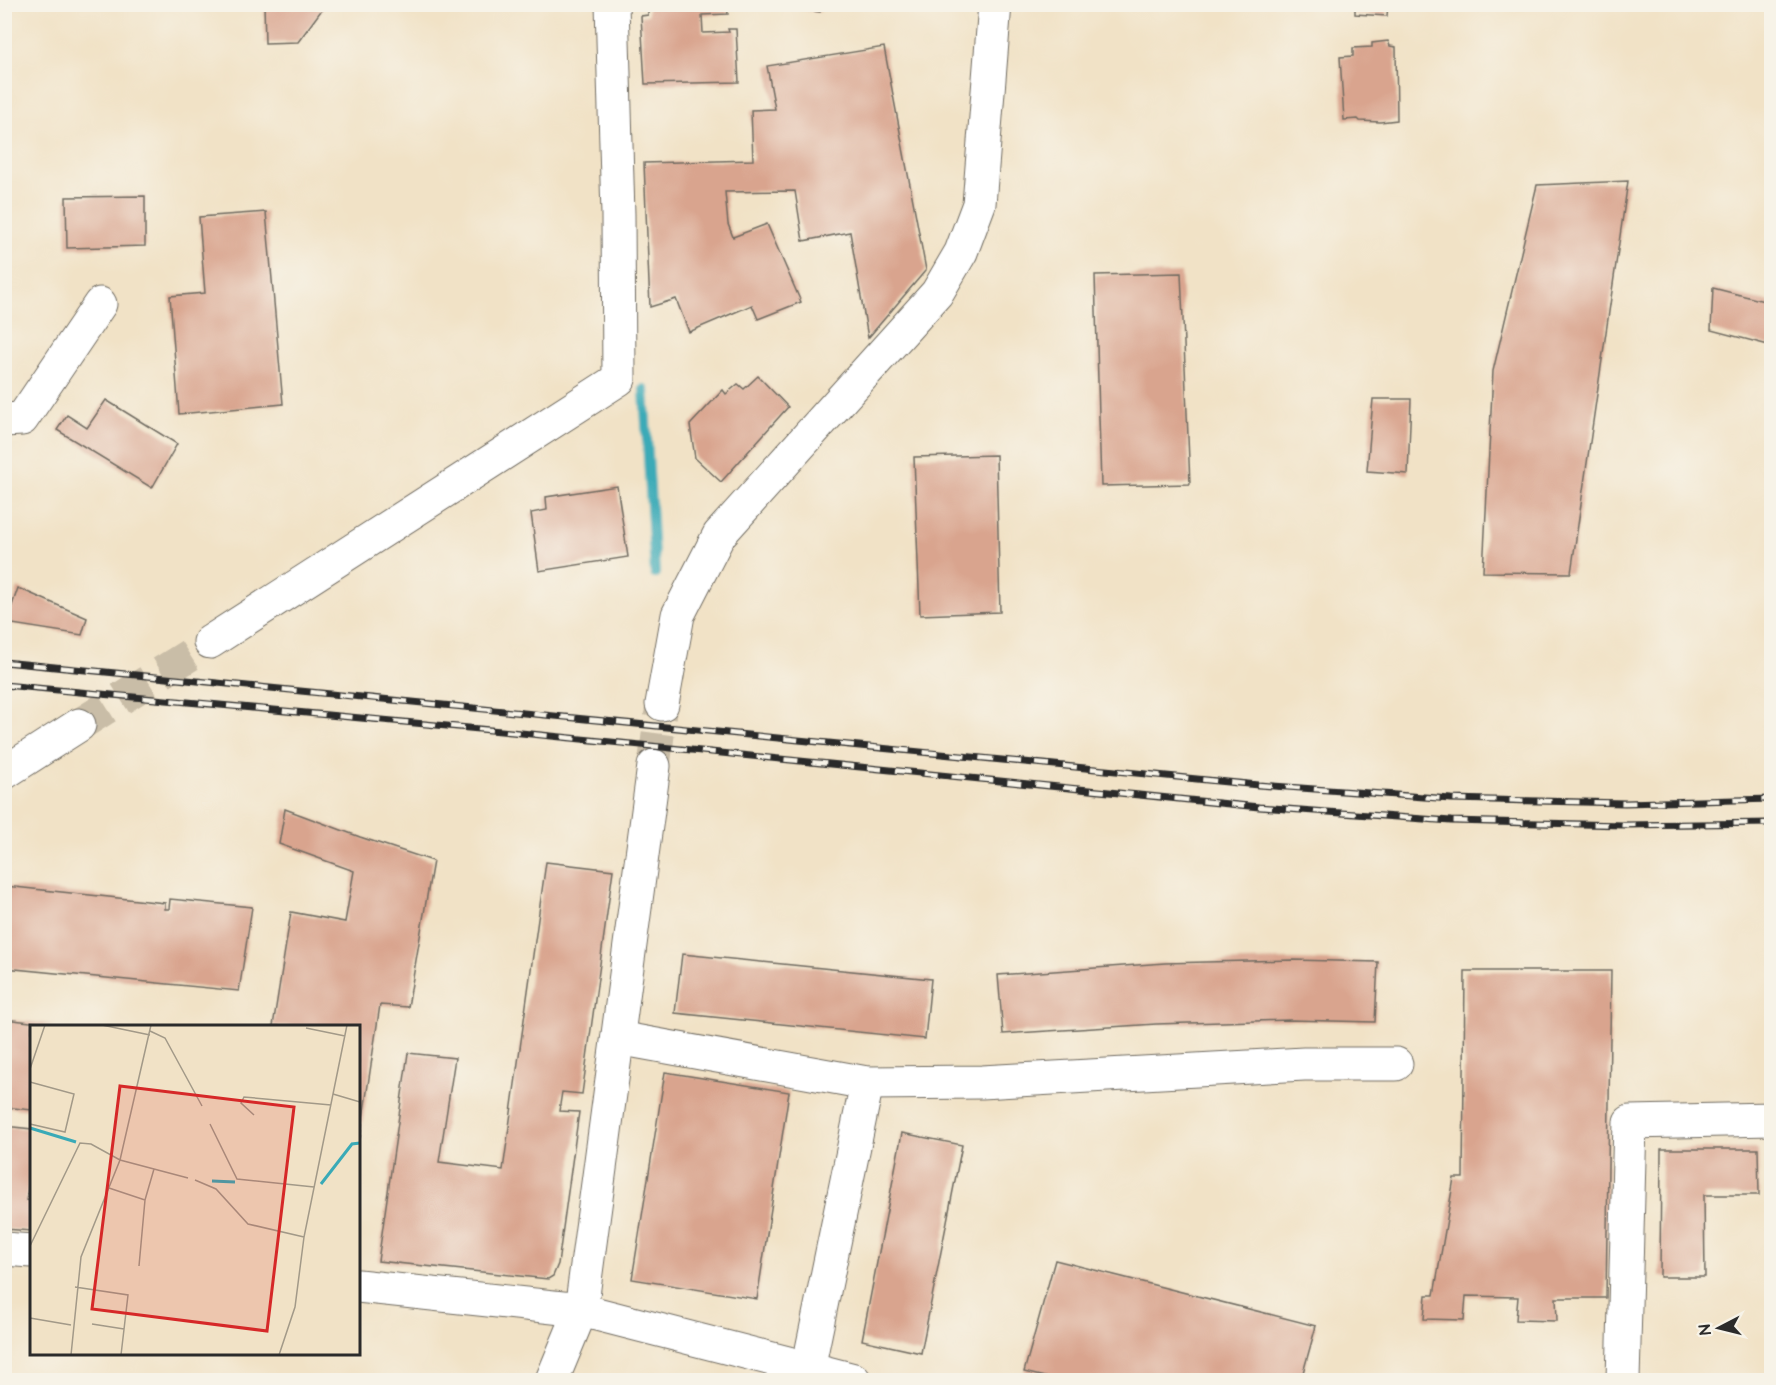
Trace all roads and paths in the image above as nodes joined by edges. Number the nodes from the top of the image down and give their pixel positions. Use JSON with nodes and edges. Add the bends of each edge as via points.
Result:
{"nodes":[{"id":1,"x":612,"y":4,"type":"edge"},
{"id":2,"x":995,"y":4,"type":"edge"},
{"id":3,"x":100,"y":304,"type":"dead end"},
{"id":4,"x":4,"y":420,"type":"edge"},
{"id":5,"x":210,"y":642,"type":"tunnel mouth"},
{"id":6,"x":662,"y":704,"type":"tunnel mouth"},
{"id":7,"x":79,"y":725,"type":"tunnel mouth"},
{"id":8,"x":654,"y":766,"type":"tunnel mouth"},
{"id":9,"x":4,"y":773,"type":"edge"},
{"id":10,"x":618,"y":1038,"type":"junction"},
{"id":11,"x":1396,"y":1064,"type":"dead end"},
{"id":12,"x":867,"y":1083,"type":"junction"},
{"id":13,"x":1772,"y":1119,"type":"edge"},
{"id":14,"x":4,"y":1249,"type":"edge"},
{"id":15,"x":30,"y":1251,"type":"edge"},
{"id":16,"x":360,"y":1286,"type":"edge"},
{"id":17,"x":581,"y":1310,"type":"junction"},
{"id":18,"x":808,"y":1369,"type":"junction"},
{"id":19,"x":552,"y":1380,"type":"edge"},
{"id":20,"x":854,"y":1380,"type":"edge"},
{"id":21,"x":1623,"y":1380,"type":"edge"}],
"edges":[{"from":1,"to":5,"type":"street","via":[[619,379]]},
{"from":2,"to":6,"type":"street","via":[[980,204],[961,252],[937,293],[719,536],[678,615]]},
{"from":3,"to":4,"type":"street","via":[[22,419]]},
{"from":7,"to":9,"type":"street"},
{"from":8,"to":10,"type":"street"},
{"from":10,"to":12,"type":"street"},
{"from":10,"to":17,"type":"street"},
{"from":11,"to":12,"type":"street","via":[[1304,1064],[982,1082]]},
{"from":12,"to":18,"type":"street"},
{"from":13,"to":21,"type":"street","via":[[1630,1122]]},
{"from":14,"to":15,"type":"street"},
{"from":16,"to":17,"type":"street"},
{"from":17,"to":18,"type":"street"},
{"from":17,"to":19,"type":"street"},
{"from":18,"to":20,"type":"street"}]}
